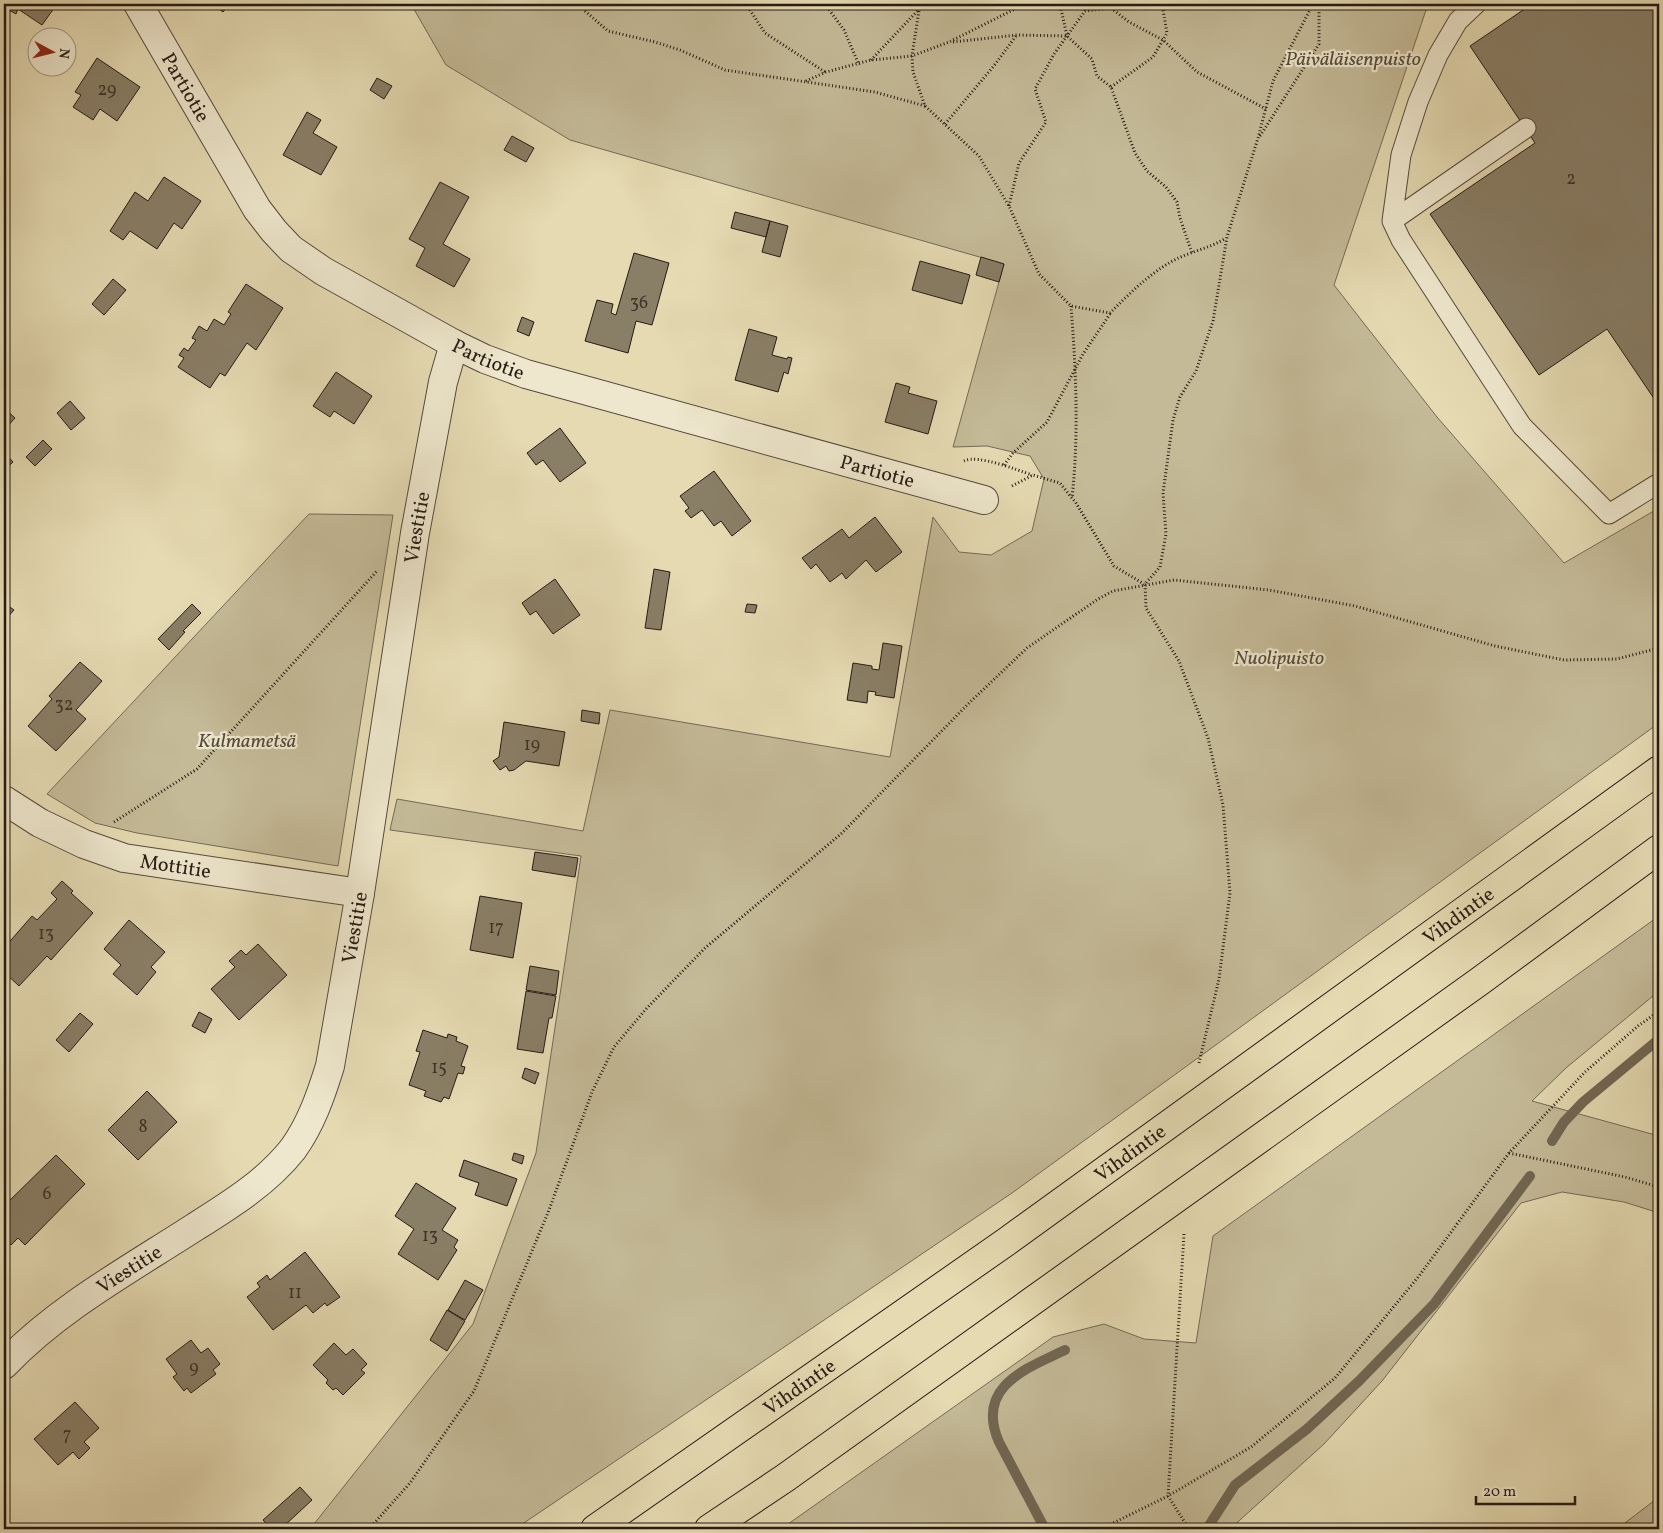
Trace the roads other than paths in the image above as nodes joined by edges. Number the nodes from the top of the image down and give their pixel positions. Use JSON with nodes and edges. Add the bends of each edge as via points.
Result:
{"nodes":[{"id":1,"x":138,"y":4,"type":"edge"},
{"id":2,"x":1476,"y":4,"type":"edge"},
{"id":3,"x":1526,"y":128,"type":"dead end"},
{"id":4,"x":1392,"y":220,"type":"junction"},
{"id":5,"x":454,"y":344,"type":"junction"},
{"id":6,"x":1659,"y":483,"type":"edge"},
{"id":7,"x":984,"y":500,"type":"road end"},
{"id":8,"x":1659,"y":770,"type":"edge"},
{"id":9,"x":4,"y":800,"type":"edge"},
{"id":10,"x":1659,"y":849,"type":"edge"},
{"id":11,"x":360,"y":893,"type":"junction"},
{"id":12,"x":4,"y":1364,"type":"edge"},
{"id":13,"x":595,"y":1529,"type":"edge"},
{"id":14,"x":709,"y":1529,"type":"edge"}],
"edges":[{"from":1,"to":5,"type":"street","name":"Partiotie","via":[[257,209],[274,231],[291,249],[323,272]]},
{"from":2,"to":4,"type":"lane","via":[[1458,21],[1438,55],[1418,102],[1401,155]]},
{"from":3,"to":4,"type":"lane"},
{"from":4,"to":6,"type":"lane","via":[[1400,240],[1522,426],[1609,514]]},
{"from":5,"to":7,"type":"street","name":"Partiotie","via":[[526,374]]},
{"from":5,"to":11,"type":"street","name":"Viestitie","via":[[443,382],[415,533]]},
{"from":8,"to":13,"type":"main road","name":"Vihdintie","via":[[1006,1242]]},
{"from":9,"to":11,"type":"street","name":"Mottitie","via":[[75,840],[124,858]]},
{"from":10,"to":14,"type":"main road","via":[[1480,981]]},
{"from":11,"to":12,"type":"street","name":"Viestitie","via":[[330,1066],[308,1125],[292,1149],[239,1199],[64,1313]]}]}
